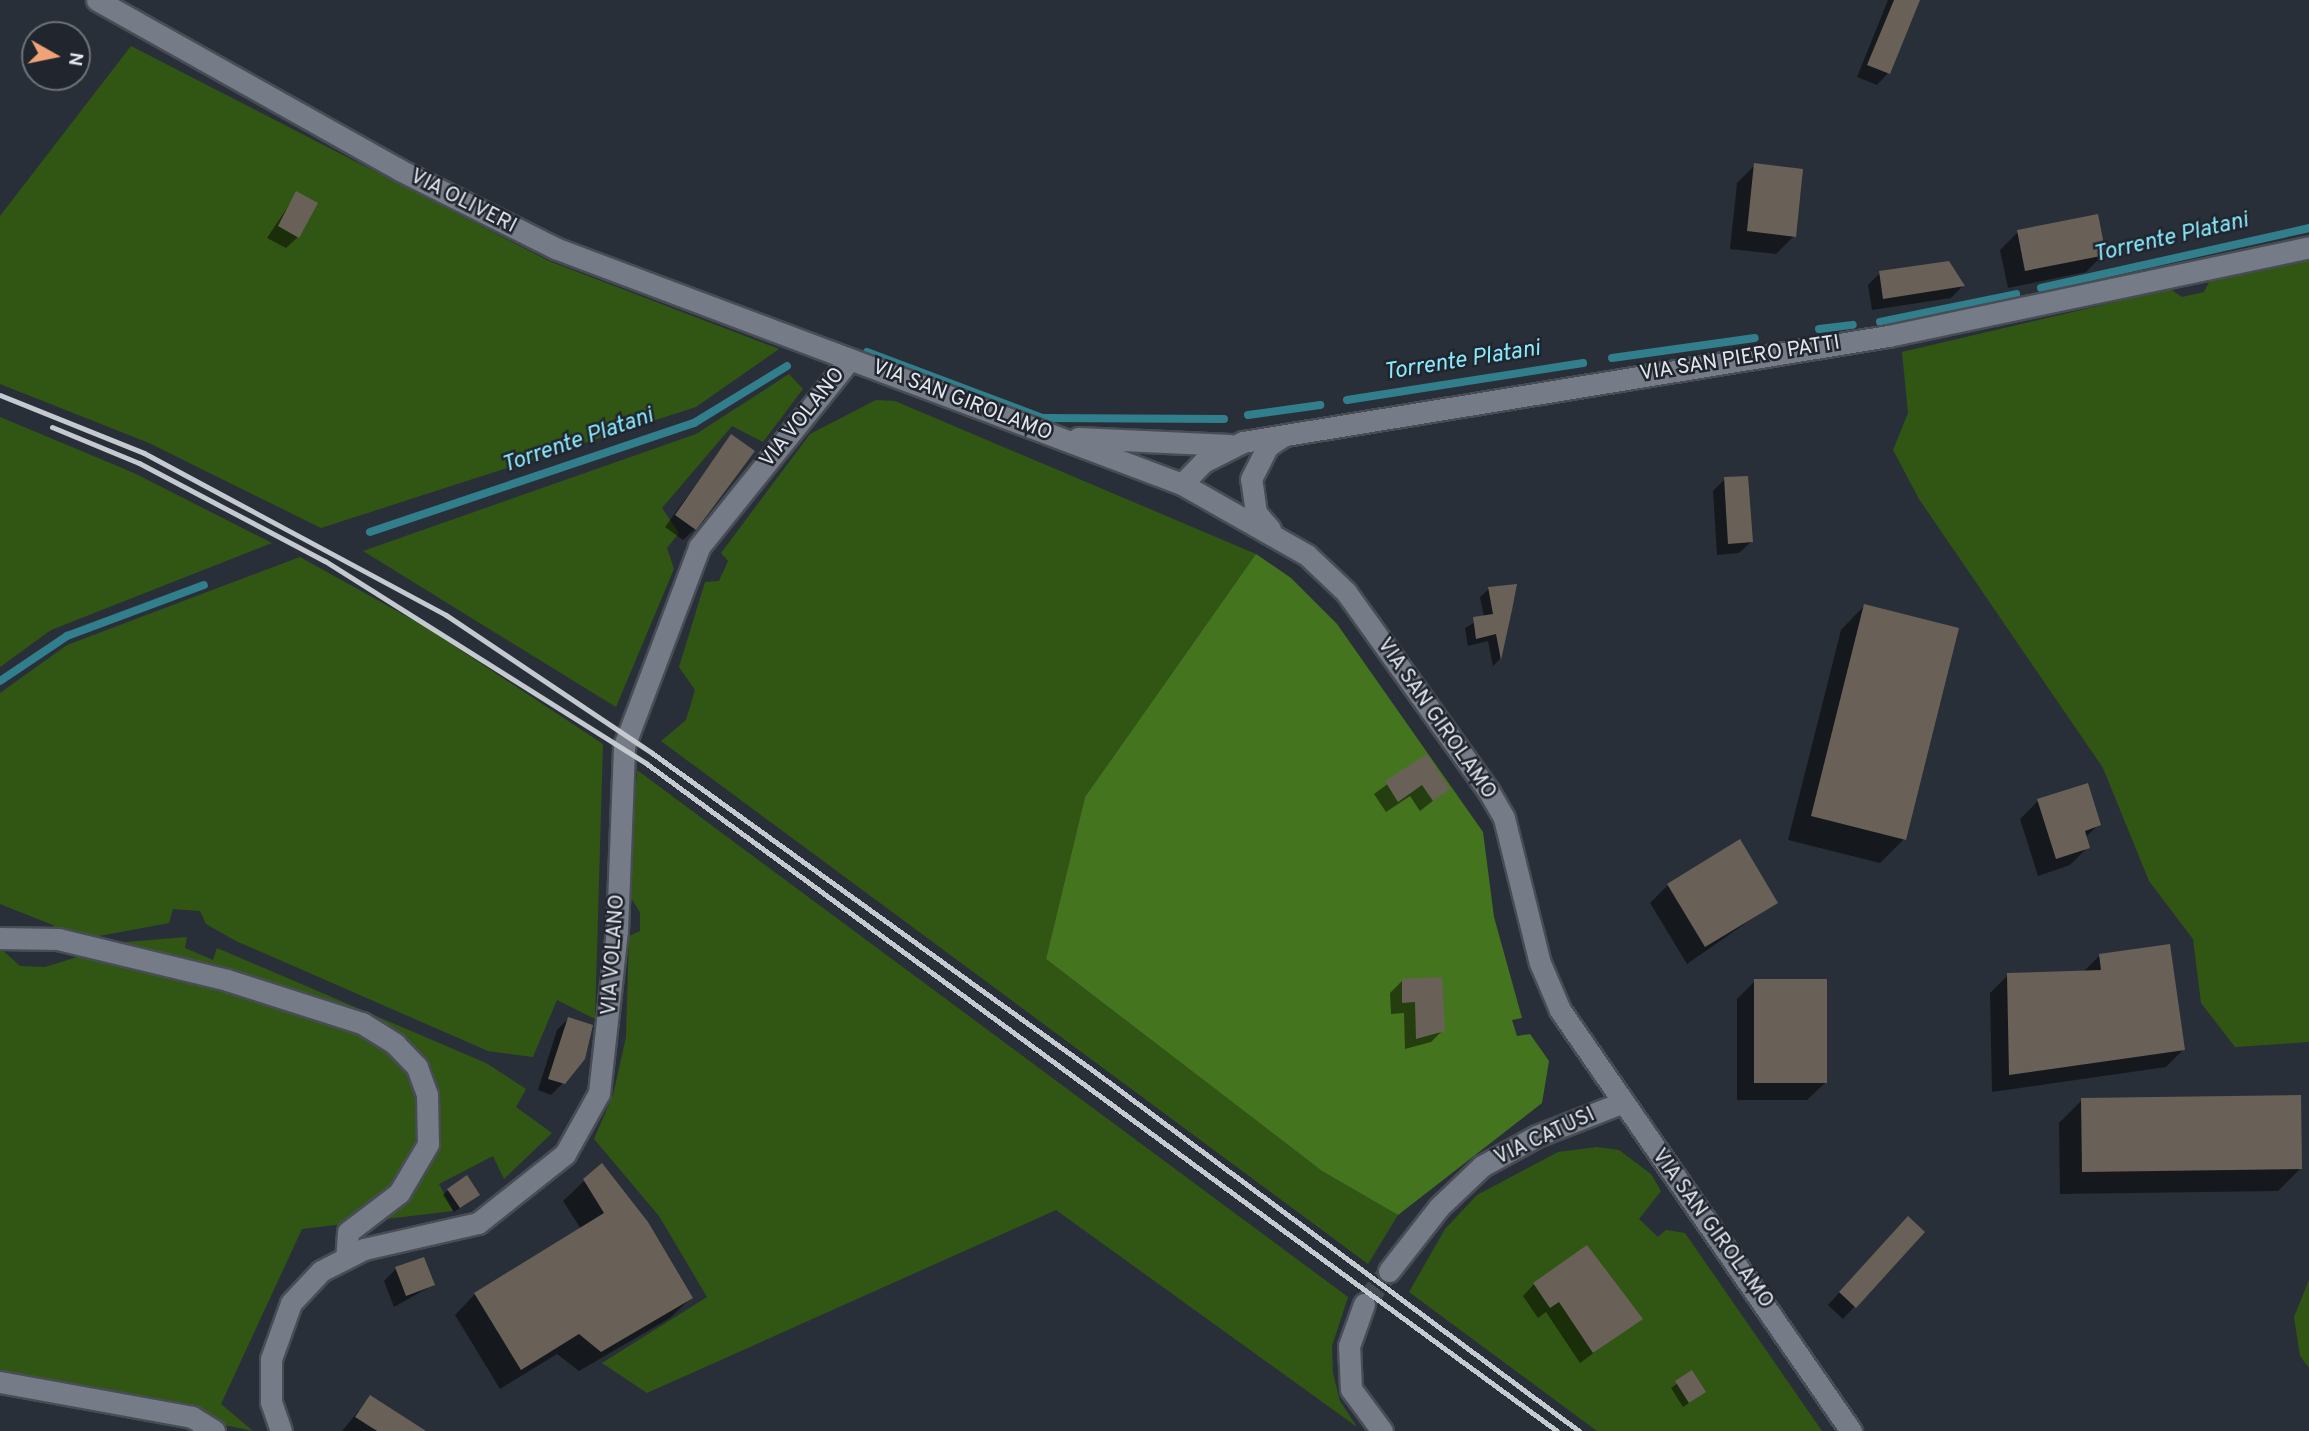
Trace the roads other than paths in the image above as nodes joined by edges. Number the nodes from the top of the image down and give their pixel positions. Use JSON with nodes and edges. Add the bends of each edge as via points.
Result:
{"nodes":[{"id":1,"x":97,"y":0,"type":"edge"},
{"id":2,"x":2309,"y":247,"type":"edge"},
{"id":3,"x":850,"y":359,"type":"junction"},
{"id":4,"x":1286,"y":434,"type":"junction"},
{"id":5,"x":1054,"y":436,"type":"junction"},
{"id":6,"x":1230,"y":444,"type":"junction"},
{"id":7,"x":1182,"y":484,"type":"junction"},
{"id":8,"x":1271,"y":531,"type":"junction"},
{"id":9,"x":0,"y":938,"type":"edge"},
{"id":10,"x":1621,"y":1103,"type":"junction"},
{"id":11,"x":346,"y":1258,"type":"junction"},
{"id":12,"x":1389,"y":1271,"type":"tunnel mouth"},
{"id":13,"x":1364,"y":1304,"type":"tunnel mouth"},
{"id":14,"x":0,"y":1382,"type":"edge"},
{"id":15,"x":214,"y":1431,"type":"edge"},
{"id":16,"x":281,"y":1431,"type":"edge"},
{"id":17,"x":1382,"y":1431,"type":"edge"},
{"id":18,"x":1851,"y":1431,"type":"edge"}],
"edges":[{"from":1,"to":3,"type":"street","name":"VIA OLIVERI","via":[[400,170],[555,248]]},
{"from":2,"to":4,"type":"street","name":"VIA SAN PIERO PATTI","via":[[1888,336]]},
{"from":3,"to":5,"type":"street","name":"VIA SAN GIROLAMO"},
{"from":3,"to":11,"type":"street","name":"VIA VOLANO","via":[[699,547],[624,746],[616,944],[607,1046],[594,1103],[565,1154],[478,1223]]},
{"from":4,"to":6,"type":"street","name":"VIA SAN PIERO PATTI"},
{"from":4,"to":8,"type":"street","via":[[1268,446],[1251,479],[1256,513]]},
{"from":5,"to":6,"type":"street"},
{"from":5,"to":7,"type":"street","name":"VIA SAN GIROLAMO"},
{"from":6,"to":7,"type":"street","name":"VIA SAN PIERO PATTI"},
{"from":7,"to":8,"type":"street","name":"VIA SAN GIROLAMO"},
{"from":8,"to":10,"type":"street","name":"VIA SAN GIROLAMO","via":[[1346,592],[1488,790],[1513,850],[1539,963],[1560,1010]]},
{"from":9,"to":11,"type":"street","via":[[58,939],[227,981],[362,1023],[395,1044],[417,1067],[427,1094],[428,1144],[399,1193],[348,1232]]},
{"from":10,"to":12,"type":"street","name":"VIA CATUSI","via":[[1537,1136],[1482,1166],[1439,1207]]},
{"from":10,"to":18,"type":"street","name":"VIA SAN GIROLAMO"},
{"from":11,"to":16,"type":"street","name":"VIA VOLANO","via":[[321,1271],[291,1303],[271,1359],[271,1402]]},
{"from":13,"to":17,"type":"street","via":[[1349,1346],[1351,1389]]},
{"from":14,"to":15,"type":"street","via":[[191,1418]]}]}
